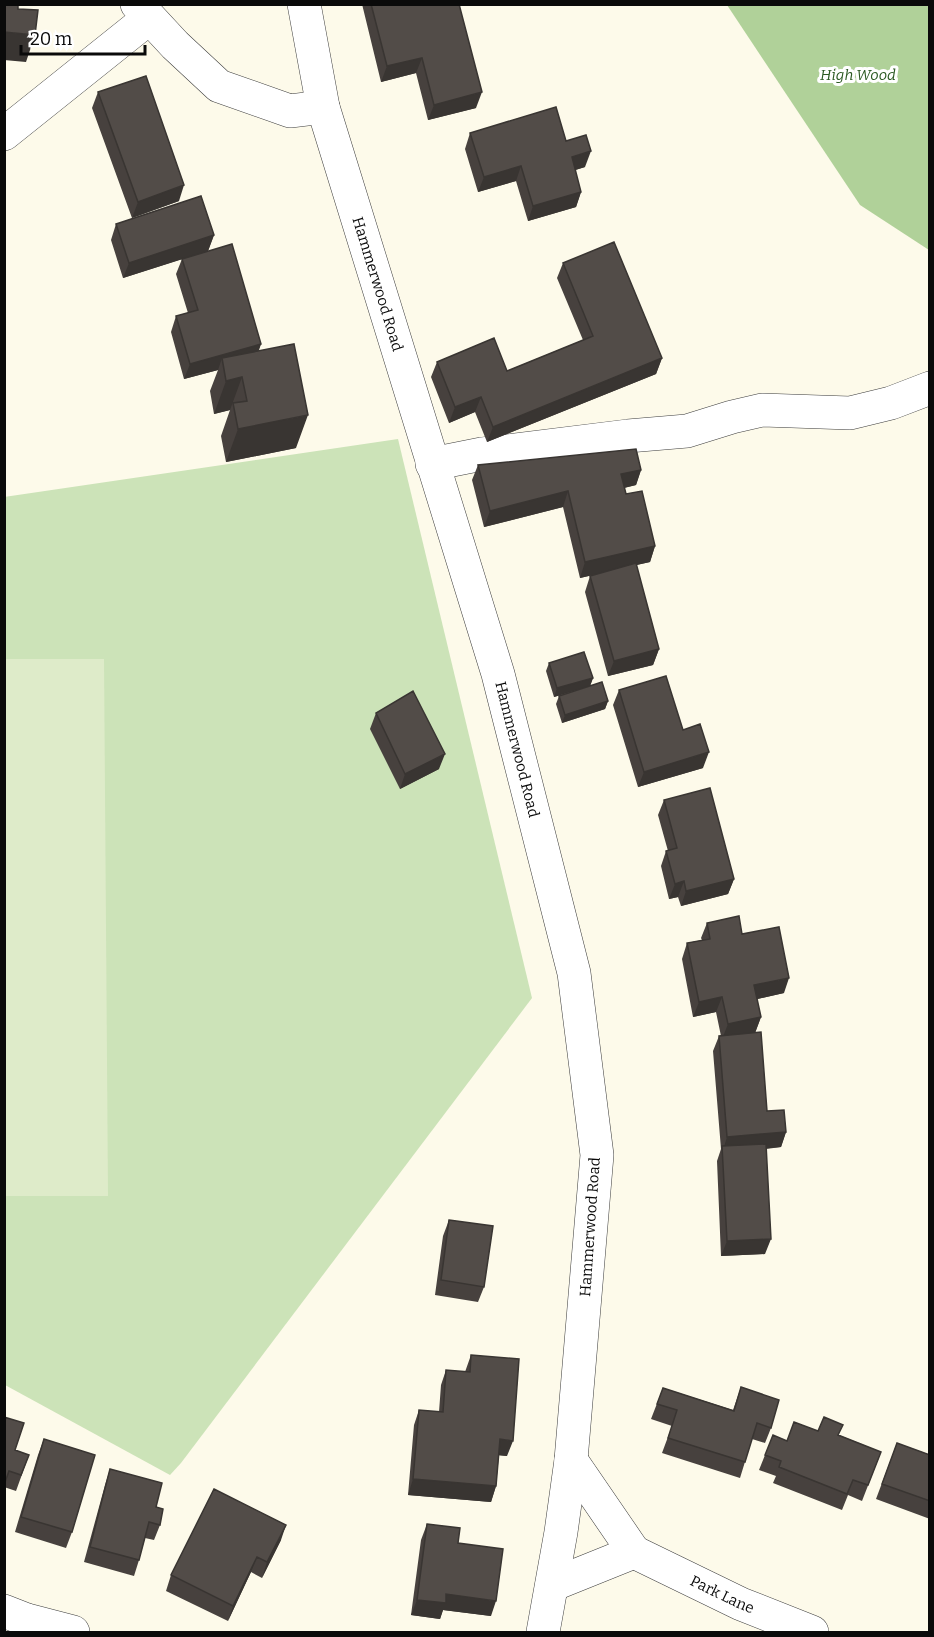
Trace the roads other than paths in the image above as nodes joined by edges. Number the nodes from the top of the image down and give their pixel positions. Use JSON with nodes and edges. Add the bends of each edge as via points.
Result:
{"nodes":[{"id":1,"x":304,"y":4,"type":"edge"},
{"id":2,"x":143,"y":11,"type":"edge"},
{"id":3,"x":322,"y":107,"type":"junction"},
{"id":4,"x":4,"y":134,"type":"edge"},
{"id":5,"x":930,"y":387,"type":"edge"},
{"id":6,"x":432,"y":464,"type":"junction"},
{"id":7,"x":571,"y":1460,"type":"junction"},
{"id":8,"x":634,"y":1552,"type":"junction"},
{"id":9,"x":552,"y":1585,"type":"junction"},
{"id":10,"x":4,"y":1611,"type":"edge"},
{"id":11,"x":73,"y":1632,"type":"edge"},
{"id":12,"x":543,"y":1632,"type":"edge"},
{"id":13,"x":812,"y":1632,"type":"edge"}],
"edges":[{"from":1,"to":3,"type":"street","name":"Hammerwood Road"},
{"from":2,"to":3,"type":"street","via":[[219,86],[290,111]]},
{"from":2,"to":4,"type":"street"},
{"from":3,"to":6,"type":"street","name":"Hammerwood Road"},
{"from":5,"to":6,"type":"street","via":[[891,403],[850,413],[762,410],[687,431],[482,454]]},
{"from":6,"to":7,"type":"street","name":"Hammerwood Road","via":[[498,675],[574,973],[597,1155]]},
{"from":7,"to":8,"type":"street"},
{"from":7,"to":9,"type":"street","name":"Hammerwood Road"},
{"from":8,"to":9,"type":"street"},
{"from":8,"to":13,"type":"street","name":"Park Lane","via":[[741,1604]]},
{"from":9,"to":12,"type":"street","name":"Hammerwood Road"},
{"from":10,"to":11,"type":"street"}]}
